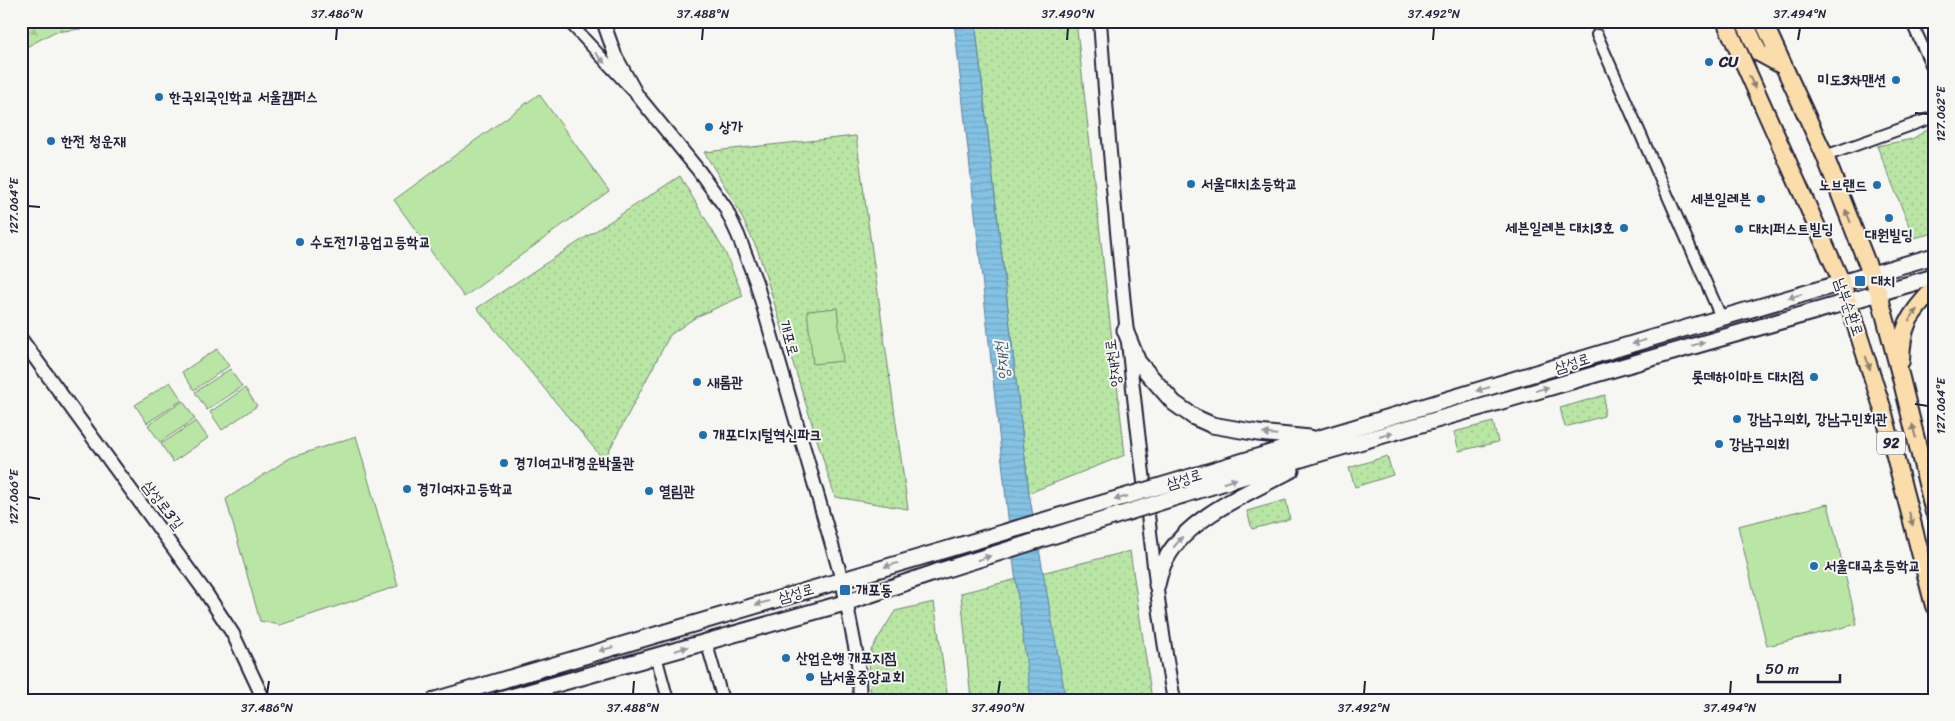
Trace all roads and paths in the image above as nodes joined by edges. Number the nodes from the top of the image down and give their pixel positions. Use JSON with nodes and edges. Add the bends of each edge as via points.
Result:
{"nodes":[{"id":1,"x":568,"y":21,"type":"edge"},
{"id":2,"x":603,"y":21,"type":"edge"},
{"id":3,"x":1100,"y":21,"type":"edge"},
{"id":4,"x":1744,"y":21,"type":"edge"},
{"id":5,"x":1763,"y":21,"type":"edge"},
{"id":6,"x":1911,"y":21,"type":"edge"},
{"id":7,"x":1729,"y":25,"type":"edge"},
{"id":8,"x":1596,"y":35,"type":"dead end"},
{"id":9,"x":1783,"y":66,"type":"junction"},
{"id":10,"x":1934,"y":72,"type":"edge"},
{"id":11,"x":637,"y":96,"type":"junction"},
{"id":12,"x":1934,"y":117,"type":"edge"},
{"id":13,"x":1825,"y":156,"type":"junction"},
{"id":14,"x":1934,"y":256,"type":"edge"},
{"id":15,"x":1871,"y":274,"type":"junction"},
{"id":16,"x":1934,"y":277,"type":"edge"},
{"id":17,"x":1842,"y":283,"type":"junction"},
{"id":18,"x":1934,"y":288,"type":"edge"},
{"id":19,"x":1879,"y":294,"type":"junction"},
{"id":20,"x":1848,"y":302,"type":"junction"},
{"id":21,"x":1721,"y":317,"type":"junction"},
{"id":22,"x":1125,"y":330,"type":"junction"},
{"id":23,"x":21,"y":339,"type":"edge"},
{"id":24,"x":1901,"y":378,"type":"junction"},
{"id":25,"x":1318,"y":438,"type":"junction"},
{"id":26,"x":1321,"y":454,"type":"junction"},
{"id":27,"x":1934,"y":512,"type":"edge"},
{"id":28,"x":842,"y":580,"type":"junction"},
{"id":29,"x":1157,"y":585,"type":"junction"},
{"id":30,"x":848,"y":602,"type":"junction"},
{"id":31,"x":1934,"y":606,"type":"edge"},
{"id":32,"x":706,"y":641,"type":"junction"},
{"id":33,"x":656,"y":656,"type":"junction"},
{"id":34,"x":264,"y":700,"type":"edge"},
{"id":35,"x":434,"y":700,"type":"edge"},
{"id":36,"x":500,"y":700,"type":"edge"},
{"id":37,"x":668,"y":700,"type":"edge"},
{"id":38,"x":723,"y":700,"type":"edge"},
{"id":39,"x":860,"y":700,"type":"edge"},
{"id":40,"x":1174,"y":700,"type":"edge"}],
"edges":[{"from":1,"to":11,"type":"street","one_way":true},
{"from":2,"to":11,"type":"street","name":"개포로","via":[[615,55]]},
{"from":3,"to":22,"type":"street","name":"양재천로"},
{"from":4,"to":9,"type":"main road","via":[[1759,53]]},
{"from":5,"to":9,"type":"main road","name":"남부순환로","number":"92"},
{"from":6,"to":10,"type":"street"},
{"from":7,"to":17,"type":"main road","name":"남부순환로","number":"92","one_way":true},
{"from":8,"to":21,"type":"street"},
{"from":9,"to":13,"type":"main road","name":"남부순환로","number":"92"},
{"from":11,"to":28,"type":"street","name":"개포로","via":[[699,171],[725,207],[738,235],[756,282]]},
{"from":12,"to":13,"type":"street"},
{"from":15,"to":13,"type":"main road","name":"남부순환로","number":"92","one_way":true},
{"from":14,"to":15,"type":"main road","name":"삼성로"},
{"from":15,"to":17,"type":"main road","name":"삼성로"},
{"from":15,"to":19,"type":"main road","name":"남부순환로","number":"92"},
{"from":16,"to":19,"type":"main road","name":"삼성로"},
{"from":17,"to":20,"type":"main road","name":"남부순환로","number":"92"},
{"from":17,"to":21,"type":"main road","name":"삼성로","one_way":true},
{"from":24,"to":18,"type":"main road","one_way":true,"via":[[1903,333],[1909,318]]},
{"from":19,"to":20,"type":"main road","name":"삼성로"},
{"from":19,"to":24,"type":"main road","name":"남부순환로","number":"92"},
{"from":26,"to":20,"type":"main road","name":"삼성로","one_way":true},
{"from":20,"to":31,"type":"main road","name":"남부순환로","number":"92","one_way":true,"via":[[1883,410]]},
{"from":21,"to":25,"type":"main road","name":"삼성로","one_way":true},
{"from":25,"to":22,"type":"main road","one_way":true,"via":[[1258,433],[1212,425],[1194,417],[1174,403],[1138,362]]},
{"from":22,"to":29,"type":"street","name":"양재천로"},
{"from":23,"to":34,"type":"street","name":"삼성로3길","via":[[206,593],[241,648]]},
{"from":27,"to":24,"type":"main road","name":"남부순환로","number":"92","one_way":true},
{"from":25,"to":28,"type":"main road","name":"삼성로","one_way":true,"bridge":true},
{"from":29,"to":26,"type":"main road","one_way":true,"via":[[1165,560],[1187,532],[1226,505]]},
{"from":30,"to":26,"type":"main road","name":"삼성로","one_way":true,"bridge":true},
{"from":28,"to":30,"type":"street","name":"개포로"},
{"from":28,"to":35,"type":"main road","name":"삼성로","one_way":true},
{"from":29,"to":40,"type":"street","name":"양재천로"},
{"from":30,"to":32,"type":"main road","name":"삼성로"},
{"from":30,"to":39,"type":"street","name":"개포로","via":[[858,662]]},
{"from":33,"to":32,"type":"main road","name":"삼성로","one_way":true},
{"from":32,"to":38,"type":"street"},
{"from":33,"to":36,"type":"main road","name":"삼성로"},
{"from":33,"to":37,"type":"street"}]}
